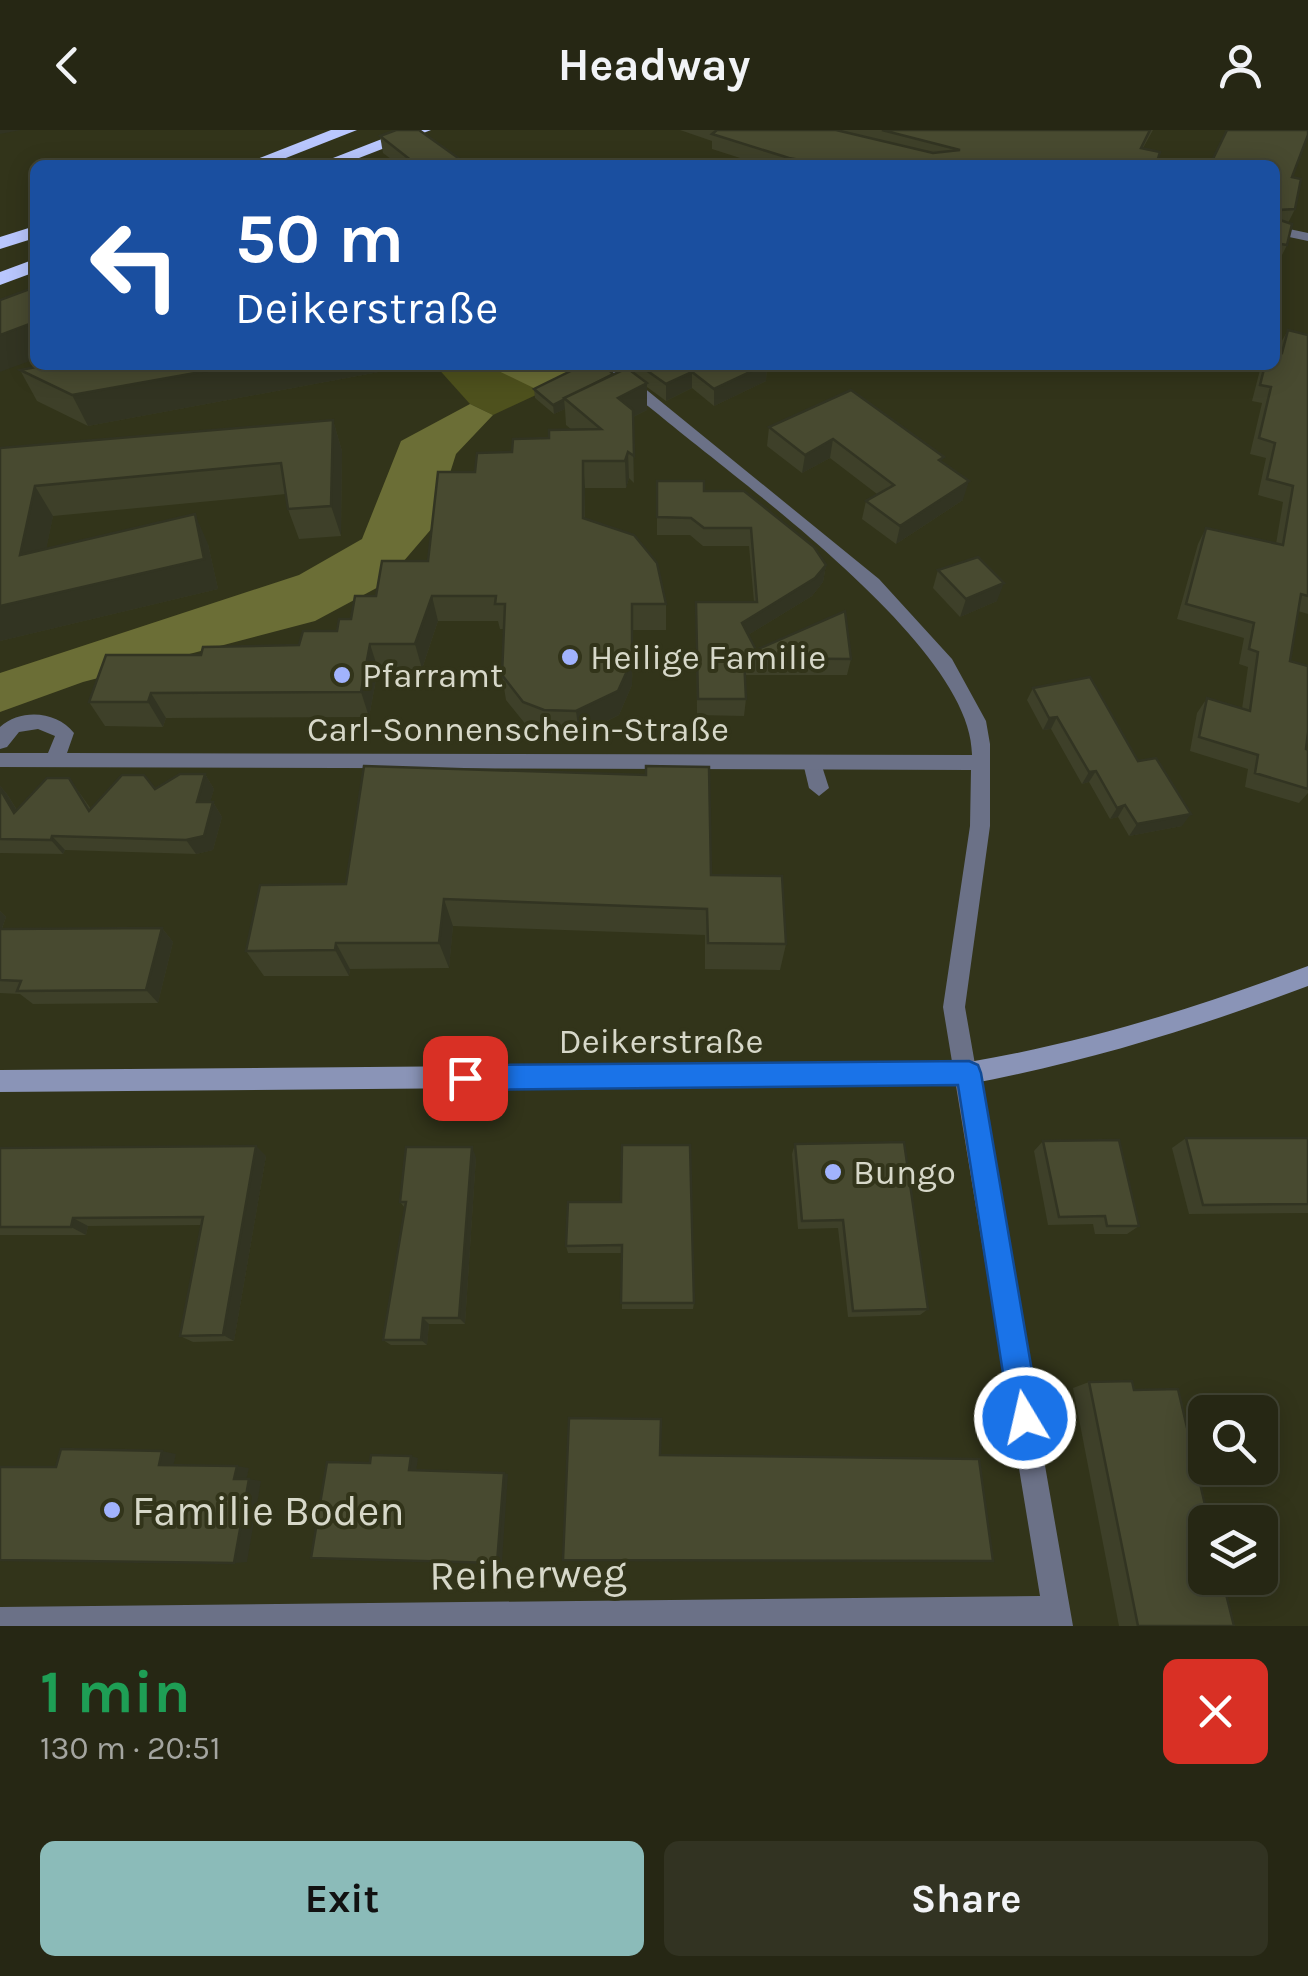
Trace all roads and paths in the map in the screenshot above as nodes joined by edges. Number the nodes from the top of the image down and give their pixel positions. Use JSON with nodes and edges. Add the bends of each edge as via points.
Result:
{"nodes":[{"id":1,"x":348,"y":130,"type":"edge"},
{"id":2,"x":422,"y":130,"type":"edge"},
{"id":3,"x":265,"y":160,"type":"edge"},
{"id":4,"x":338,"y":160,"type":"edge"},
{"id":5,"x":1280,"y":231,"type":"edge"},
{"id":6,"x":30,"y":234,"type":"edge"},
{"id":7,"x":1308,"y":237,"type":"edge"},
{"id":8,"x":0,"y":243,"type":"edge"},
{"id":9,"x":30,"y":267,"type":"edge"},
{"id":10,"x":0,"y":277,"type":"edge"},
{"id":11,"x":610,"y":370,"type":"edge"},
{"id":12,"x":0,"y":742,"type":"edge"},
{"id":13,"x":0,"y":760,"type":"edge"},
{"id":14,"x":54,"y":760,"type":"junction"},
{"id":15,"x":812,"y":763,"type":"junction"},
{"id":16,"x":981,"y":763,"type":"junction"},
{"id":17,"x":819,"y":788,"type":"dead end"},
{"id":18,"x":1308,"y":976,"type":"edge"},
{"id":19,"x":969,"y":1073,"type":"junction"},
{"id":20,"x":0,"y":1082,"type":"edge"},
{"id":21,"x":1058,"y":1618,"type":"edge"},
{"id":22,"x":0,"y":1621,"type":"edge"},
{"id":23,"x":367,"y":1621,"type":"edge"}],
"edges":[{"from":1,"to":3,"type":"highway"},
{"from":2,"to":4,"type":"highway"},
{"from":5,"to":7,"type":"street"},
{"from":6,"to":8,"type":"highway"},
{"from":9,"to":10,"type":"highway"},
{"from":11,"to":16,"type":"street","via":[[622,388],[873,583],[956,680],[977,721]]},
{"from":12,"to":14,"type":"street","via":[[21,721],[50,721],[65,733]]},
{"from":13,"to":14,"type":"street","name":"Carl-Sonnenschein-Straße"},
{"from":14,"to":15,"type":"street","name":"Carl-Sonnenschein-Straße"},
{"from":15,"to":16,"type":"street","name":"Carl-Sonnenschein-Straße"},
{"from":15,"to":17,"type":"street"},
{"from":16,"to":19,"type":"street","via":[[980,826],[954,1007]]},
{"from":18,"to":19,"type":"street","name":"Deikerstraße","via":[[1146,1032]]},
{"from":19,"to":20,"type":"street","name":"Deikerstraße"},
{"from":19,"to":21,"type":"street","name":"Reiherweg"},
{"from":21,"to":23,"type":"street","name":"Reiherweg"},
{"from":22,"to":23,"type":"street","name":"Reiherweg"}]}
